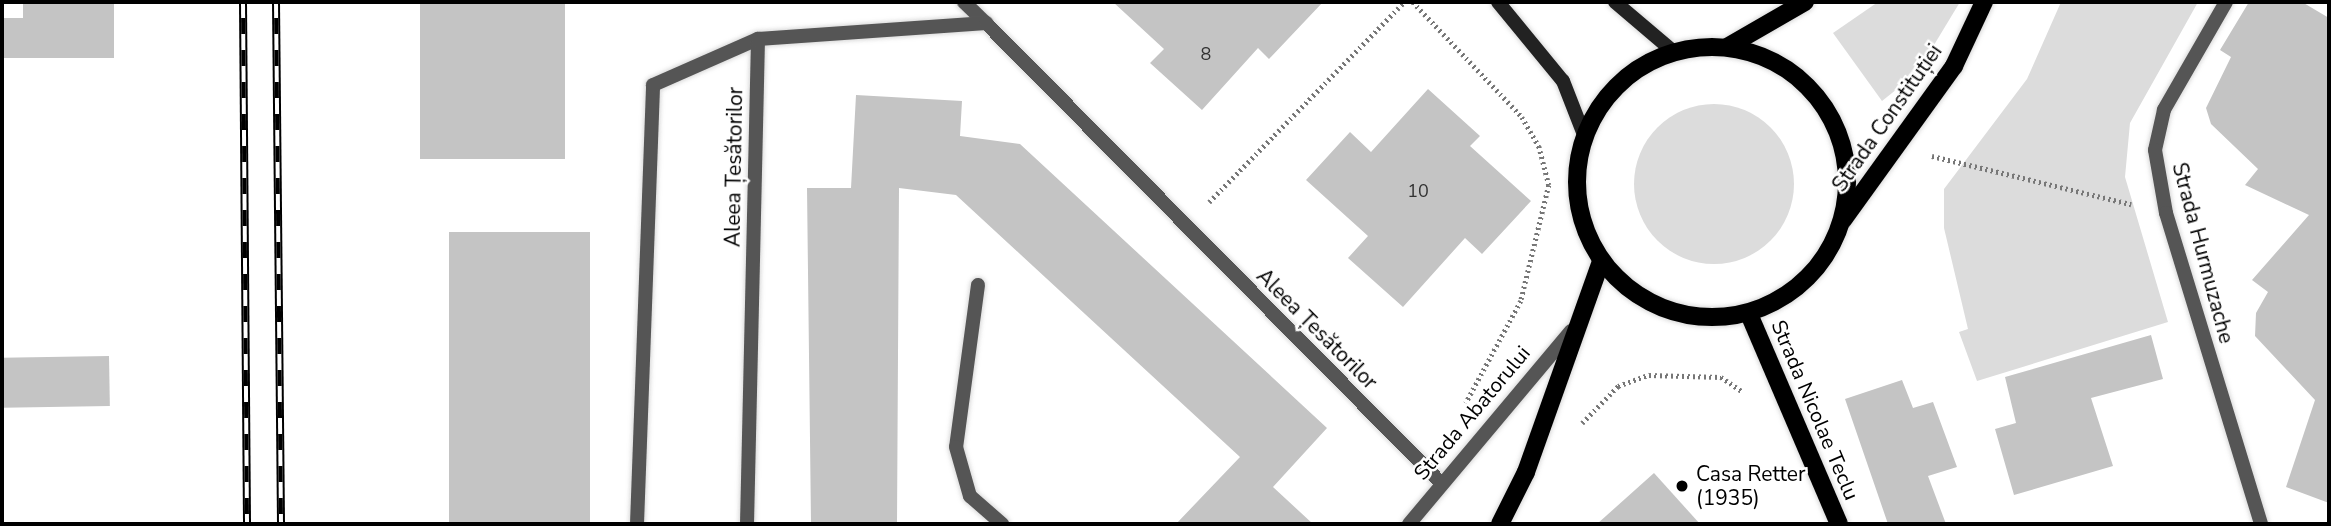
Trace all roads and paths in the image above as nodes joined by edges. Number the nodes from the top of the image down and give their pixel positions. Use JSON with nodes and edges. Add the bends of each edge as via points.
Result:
{"nodes":[{"id":1,"x":964,"y":2,"type":"edge"},
{"id":2,"x":1404,"y":2,"type":"edge"},
{"id":3,"x":1413,"y":2,"type":"edge"},
{"id":4,"x":1498,"y":2,"type":"edge"},
{"id":5,"x":1615,"y":2,"type":"edge"},
{"id":6,"x":1805,"y":2,"type":"edge"},
{"id":7,"x":1984,"y":2,"type":"edge"},
{"id":8,"x":2226,"y":2,"type":"edge"},
{"id":9,"x":986,"y":23,"type":"junction"},
{"id":10,"x":758,"y":39,"type":"junction"},
{"id":11,"x":1727,"y":47,"type":"junction"},
{"id":12,"x":1674,"y":51,"type":"junction"},
{"id":13,"x":1584,"y":135,"type":"junction"},
{"id":14,"x":1898,"y":147,"type":"junction"},
{"id":15,"x":2166,"y":212,"type":"junction"},
{"id":16,"x":1843,"y":220,"type":"junction"},
{"id":17,"x":1185,"y":226,"type":"junction"},
{"id":18,"x":1601,"y":261,"type":"junction"},
{"id":19,"x":978,"y":285,"type":"dead end"},
{"id":20,"x":1749,"y":313,"type":"junction"},
{"id":21,"x":1571,"y":331,"type":"junction"},
{"id":22,"x":1752,"y":404,"type":"dead end"},
{"id":23,"x":1578,"y":428,"type":"dead end"},
{"id":24,"x":1481,"y":438,"type":"junction"},
{"id":25,"x":1442,"y":484,"type":"junction"},
{"id":26,"x":637,"y":524,"type":"edge"},
{"id":27,"x":747,"y":524,"type":"edge"},
{"id":28,"x":1002,"y":524,"type":"edge"},
{"id":29,"x":1409,"y":524,"type":"edge"},
{"id":30,"x":1500,"y":524,"type":"edge"},
{"id":31,"x":1839,"y":524,"type":"edge"},
{"id":32,"x":2261,"y":524,"type":"edge"}],
"edges":[{"from":1,"to":9,"type":"street","name":"Aleea Țesătorilor"},
{"from":2,"to":17,"type":"path"},
{"from":3,"to":24,"type":"path","via":[[1522,117],[1539,146],[1549,185],[1521,302],[1460,421]]},
{"from":4,"to":13,"type":"street","via":[[1563,81]]},
{"from":5,"to":12,"type":"street"},
{"from":6,"to":11,"type":"main road"},
{"from":7,"to":14,"type":"main road","name":"Strada Constituției","via":[[1954,66]]},
{"from":8,"to":15,"type":"street","name":"Strada Hurmuzache","via":[[2164,110],[2155,150]]},
{"from":9,"to":10,"type":"street"},
{"from":9,"to":17,"type":"street","name":"Aleea Țesătorilor"},
{"from":10,"to":26,"type":"street","via":[[653,85]]},
{"from":10,"to":27,"type":"street","name":"Aleea Țesătorilor"},
{"from":11,"to":12,"type":"main road"},
{"from":11,"to":16,"type":"main road","via":[[1772,60],[1810,88],[1836,128],[1842,151],[1847,174]]},
{"from":12,"to":13,"type":"main road","via":[[1636,69],[1604,98]]},
{"from":13,"to":18,"type":"main road","via":[[1576,178],[1580,210]]},
{"from":14,"to":15,"type":"path"},
{"from":14,"to":16,"type":"main road","name":"Strada Constituției"},
{"from":15,"to":32,"type":"street","name":"Strada Hurmuzache"},
{"from":16,"to":20,"type":"main road","name":"Strada Constituției","via":[[1814,270],[1790,293]]},
{"from":17,"to":25,"type":"street","name":"Aleea Țesătorilor"},
{"from":18,"to":20,"type":"main road","name":"Strada Constituției","via":[[1629,290],[1667,310],[1707,318]]},
{"from":18,"to":21,"type":"main road","name":"Strada Abatorului"},
{"from":19,"to":28,"type":"street","via":[[956,447],[970,496]]},
{"from":20,"to":31,"type":"main road","name":"Strada Nicolae Teclu"},
{"from":21,"to":24,"type":"street","name":"Strada Abatorului"},
{"from":21,"to":30,"type":"main road","name":"Strada Abatorului","via":[[1526,472]]},
{"from":22,"to":23,"type":"path","via":[[1721,377],[1649,375],[1618,386]]},
{"from":24,"to":25,"type":"street","name":"Strada Abatorului"},
{"from":25,"to":29,"type":"street","name":"Strada Abatorului"}]}
